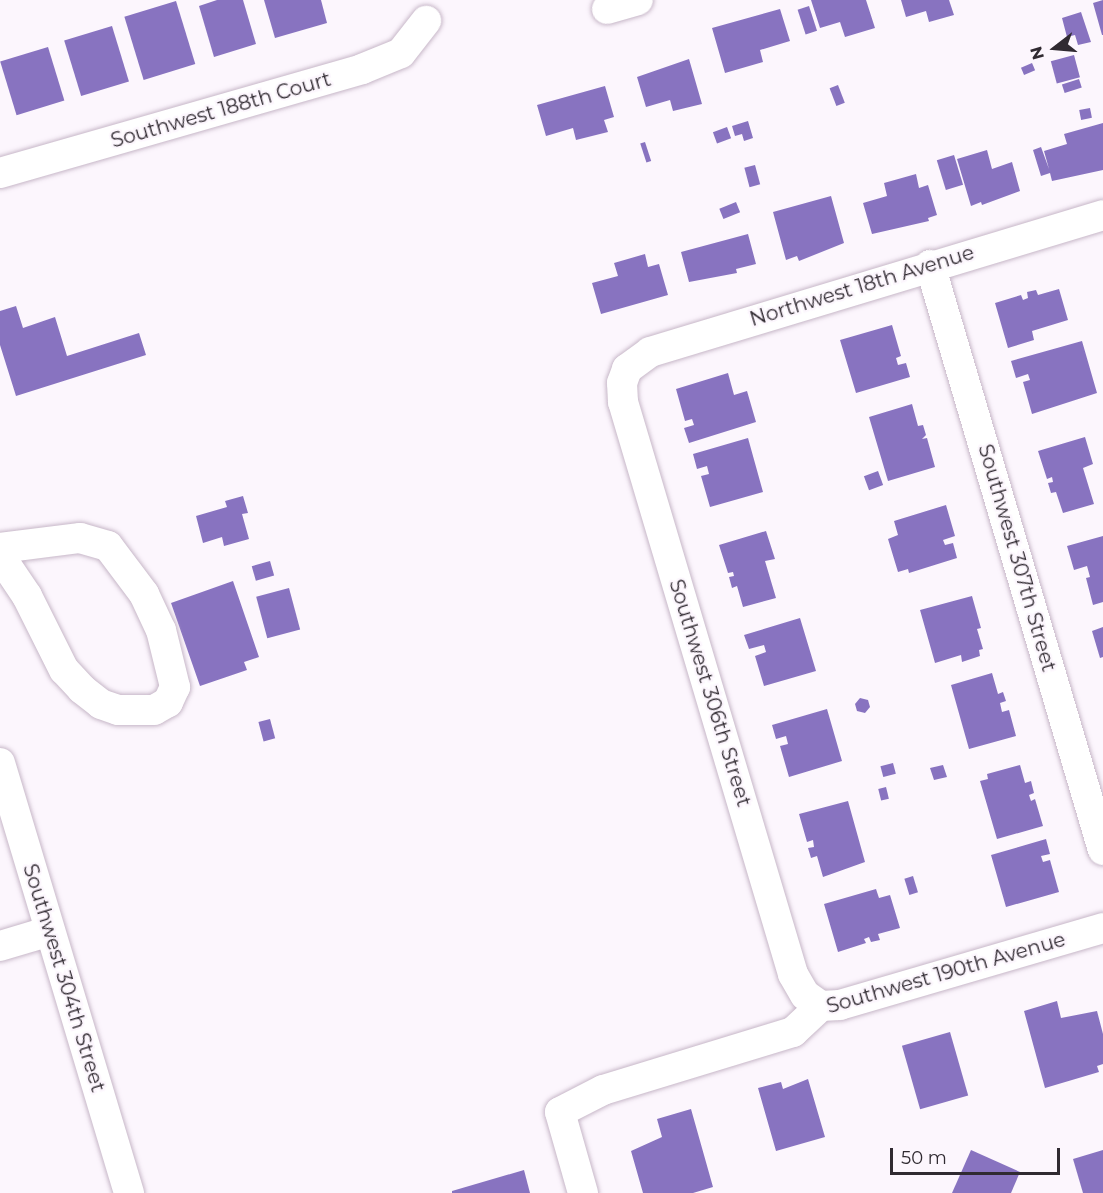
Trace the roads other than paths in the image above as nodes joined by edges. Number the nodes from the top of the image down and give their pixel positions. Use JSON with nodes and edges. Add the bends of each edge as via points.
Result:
{"nodes":[{"id":1,"x":638,"y":0,"type":"edge"},
{"id":2,"x":607,"y":9,"type":"dead end"},
{"id":3,"x":426,"y":21,"type":"dead end"},
{"id":4,"x":0,"y":173,"type":"edge"},
{"id":5,"x":1103,"y":215,"type":"edge"},
{"id":6,"x":930,"y":265,"type":"junction"},
{"id":7,"x":627,"y":369,"type":"joint"},
{"id":8,"x":0,"y":548,"type":"edge"},
{"id":9,"x":0,"y":556,"type":"edge"},
{"id":10,"x":0,"y":763,"type":"edge"},
{"id":11,"x":1103,"y":850,"type":"edge"},
{"id":12,"x":1103,"y":928,"type":"edge"},
{"id":13,"x":50,"y":931,"type":"junction"},
{"id":14,"x":0,"y":946,"type":"edge"},
{"id":15,"x":821,"y":1006,"type":"junction"},
{"id":16,"x":129,"y":1193,"type":"edge"},
{"id":17,"x":583,"y":1193,"type":"edge"}],
"edges":[{"from":1,"to":2,"type":"street"},
{"from":3,"to":4,"type":"street","name":"Southwest 188th Court","via":[[401,52],[363,69]]},
{"from":5,"to":6,"type":"street","name":"Northwest 18th Avenue"},
{"from":6,"to":7,"type":"street","name":"Northwest 18th Avenue","via":[[650,352]]},
{"from":6,"to":11,"type":"street","name":"Southwest 307th Street"},
{"from":7,"to":15,"type":"street","name":"Southwest 306th Street","via":[[622,383],[623,402],[793,974],[805,995]]},
{"from":8,"to":9,"type":"street","via":[[80,538],[108,546],[144,594],[161,630],[175,687],[168,702],[154,710],[118,710],[101,704],[82,689],[64,670],[27,596]]},
{"from":10,"to":13,"type":"street","name":"Southwest 304th Street"},
{"from":12,"to":15,"type":"street","name":"Southwest 190th Avenue","via":[[840,1005]]},
{"from":13,"to":14,"type":"street"},
{"from":13,"to":16,"type":"street","name":"Southwest 304th Street"},
{"from":15,"to":17,"type":"street","name":"Southwest 190th Avenue","via":[[794,1032],[603,1090],[560,1112]]}]}
